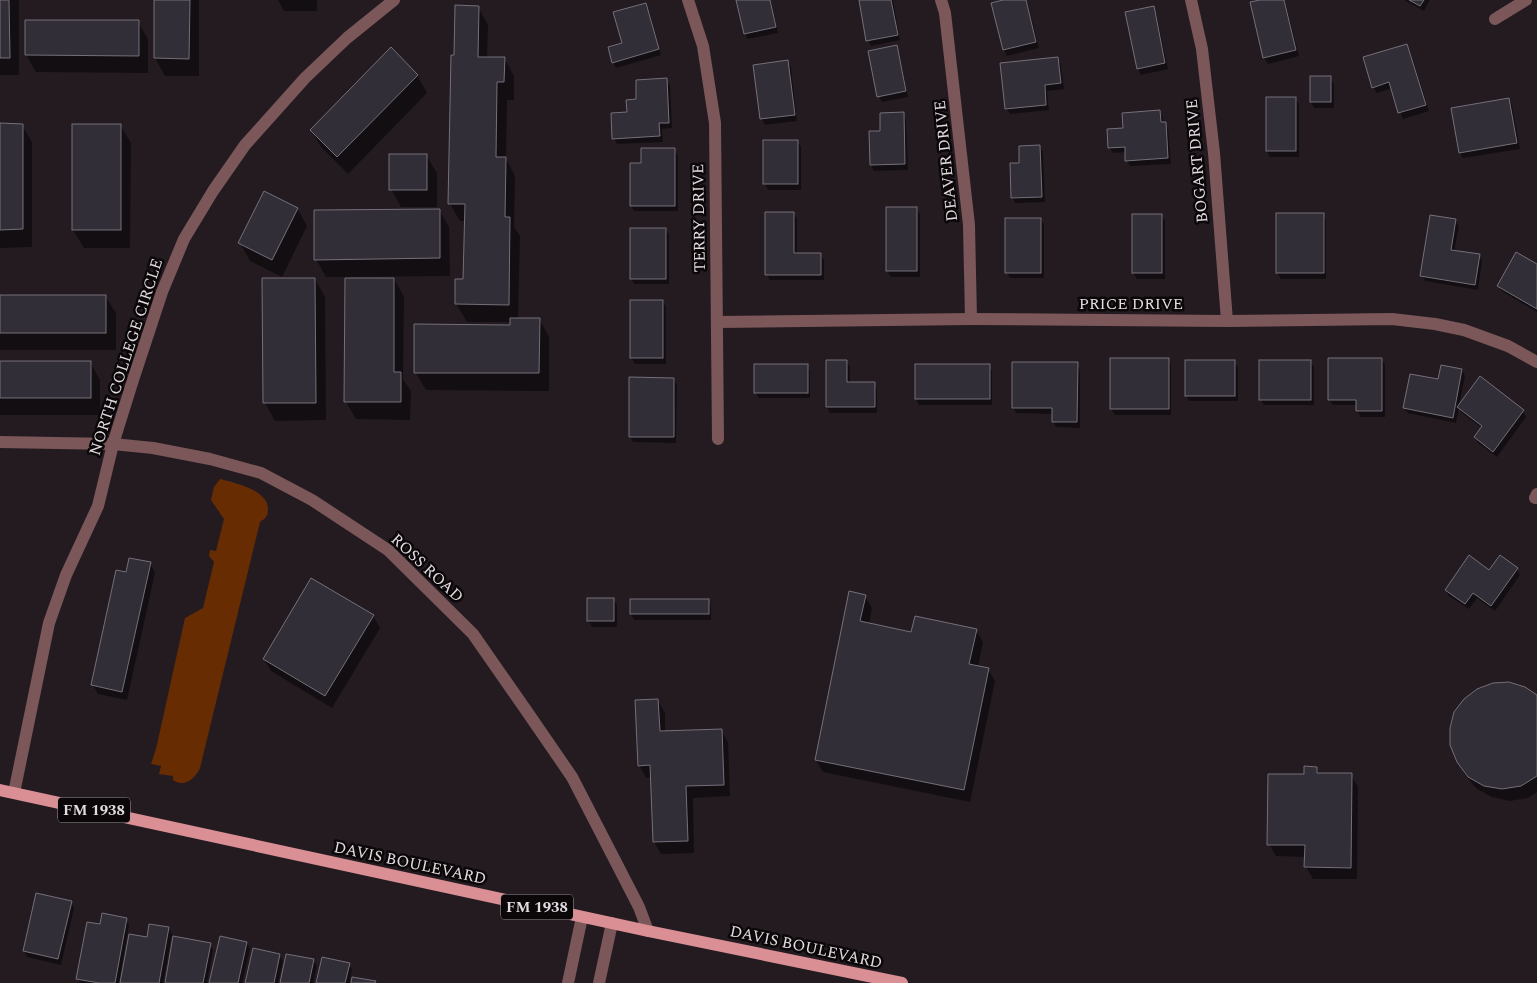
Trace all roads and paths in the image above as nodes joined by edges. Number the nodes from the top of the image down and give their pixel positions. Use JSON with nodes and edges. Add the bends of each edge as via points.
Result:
{"nodes":[{"id":1,"x":394,"y":0,"type":"edge"},
{"id":2,"x":688,"y":0,"type":"edge"},
{"id":3,"x":941,"y":0,"type":"edge"},
{"id":4,"x":1191,"y":0,"type":"edge"},
{"id":5,"x":1526,"y":0,"type":"edge"},
{"id":6,"x":1495,"y":19,"type":"dead end"},
{"id":7,"x":971,"y":319,"type":"junction"},
{"id":8,"x":1227,"y":321,"type":"junction"},
{"id":9,"x":717,"y":322,"type":"junction"},
{"id":10,"x":1537,"y":362,"type":"edge"},
{"id":11,"x":718,"y":438,"type":"dead end"},
{"id":12,"x":0,"y":442,"type":"edge"},
{"id":13,"x":113,"y":444,"type":"junction"},
{"id":14,"x":0,"y":790,"type":"edge"},
{"id":15,"x":14,"y":793,"type":"junction"},
{"id":16,"x":582,"y":917,"type":"junction"},
{"id":17,"x":612,"y":923,"type":"junction"},
{"id":18,"x":648,"y":931,"type":"junction"},
{"id":19,"x":568,"y":983,"type":"edge"},
{"id":20,"x":599,"y":983,"type":"edge"},
{"id":21,"x":902,"y":983,"type":"edge"}],
"edges":[{"from":1,"to":13,"type":"street","name":"NORTH COLLEGE CIRCLE","via":[[346,38],[305,78],[245,145],[212,191],[184,239],[164,286]]},
{"from":2,"to":9,"type":"street","name":"TERRY DRIVE","via":[[703,46],[715,123]]},
{"from":3,"to":7,"type":"street","name":"DEAVER DRIVE","via":[[946,14],[969,225]]},
{"from":4,"to":8,"type":"street","name":"BOGART DRIVE","via":[[1202,49],[1214,153]]},
{"from":5,"to":6,"type":"street"},
{"from":7,"to":8,"type":"street","name":"PRICE DRIVE"},
{"from":7,"to":9,"type":"street","name":"PRICE DRIVE"},
{"from":8,"to":10,"type":"street","name":"PRICE DRIVE","via":[[1392,319],[1435,324],[1464,330],[1508,346]]},
{"from":9,"to":11,"type":"street","name":"TERRY DRIVE"},
{"from":12,"to":13,"type":"street","name":"ROSS ROAD"},
{"from":13,"to":15,"type":"street","name":"NORTH COLLEGE CIRCLE","via":[[98,506],[66,575],[49,624]]},
{"from":13,"to":18,"type":"street","name":"ROSS ROAD","via":[[194,455],[261,473],[312,500],[388,550],[473,634],[534,721],[572,777],[639,907]]},
{"from":14,"to":15,"type":"main road","name":"DAVIS BOULEVARD","number":"FM 1938"},
{"from":15,"to":16,"type":"main road","name":"DAVIS BOULEVARD","number":"FM 1938"},
{"from":16,"to":17,"type":"main road","name":"DAVIS BOULEVARD","number":"FM 1938"},
{"from":16,"to":19,"type":"street"},
{"from":17,"to":18,"type":"main road","name":"DAVIS BOULEVARD","number":"FM 1938"},
{"from":17,"to":20,"type":"street"},
{"from":18,"to":21,"type":"main road","name":"DAVIS BOULEVARD","number":"FM 1938"}]}
